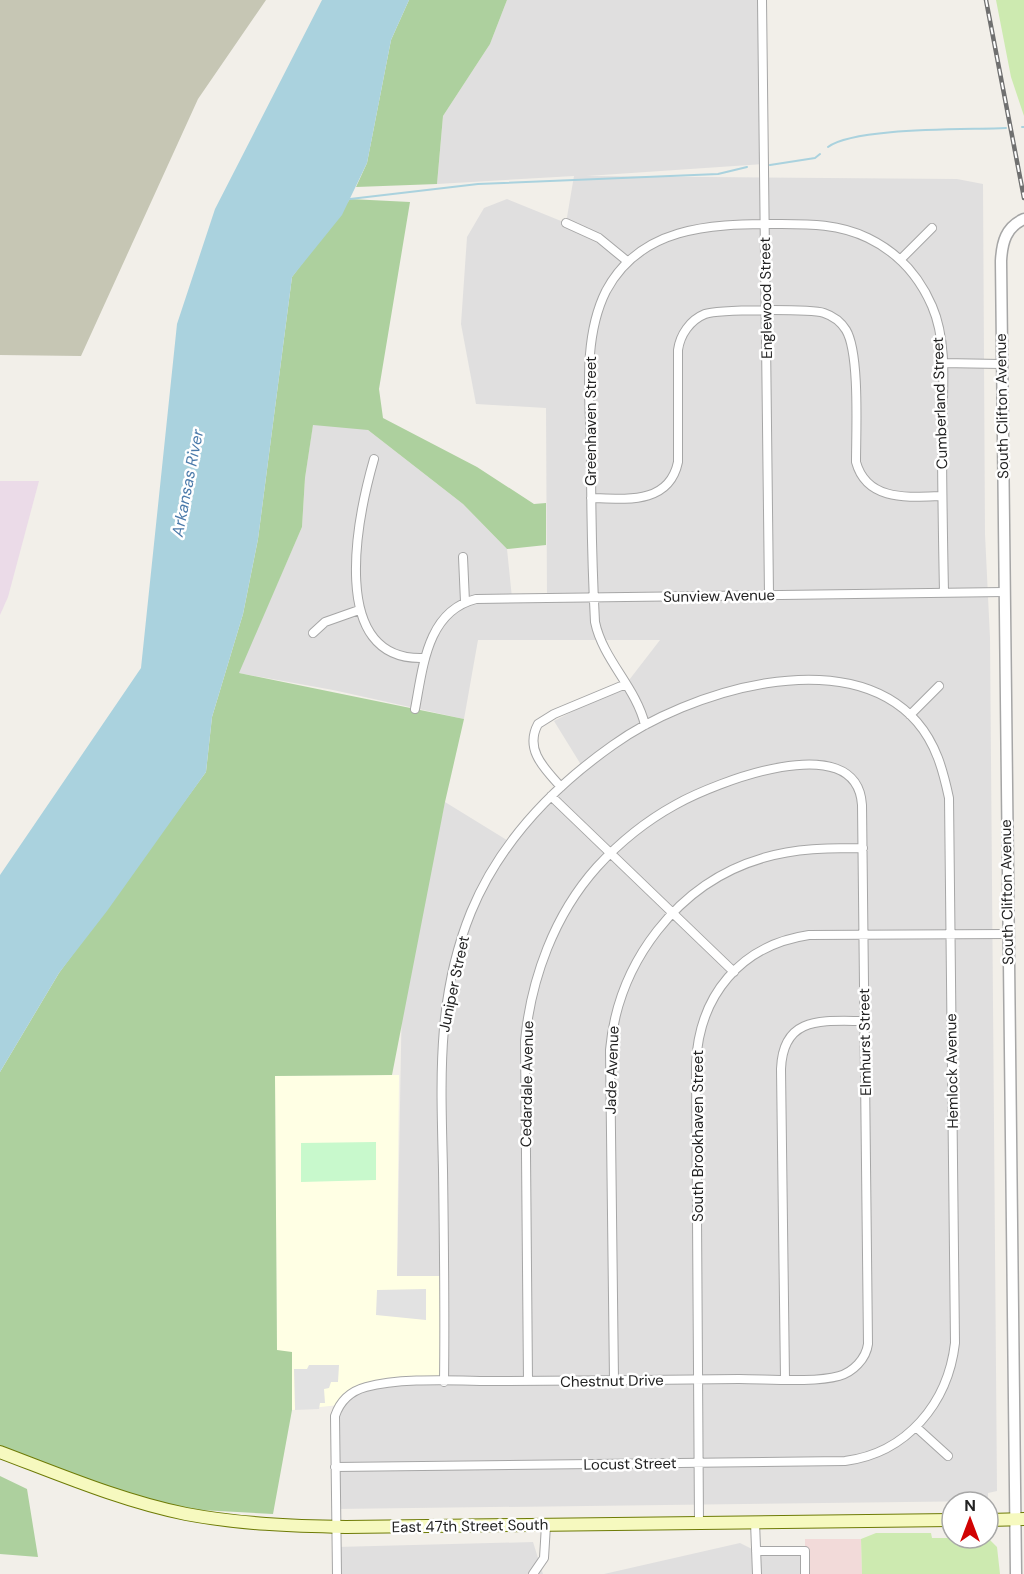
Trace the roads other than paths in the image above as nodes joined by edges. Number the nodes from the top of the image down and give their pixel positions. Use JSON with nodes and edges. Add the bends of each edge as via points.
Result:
{"nodes":[{"id":1,"x":762,"y":0,"type":"edge"},
{"id":2,"x":1024,"y":219,"type":"edge"},
{"id":3,"x":566,"y":223,"type":"dead end"},
{"id":4,"x":765,"y":224,"type":"junction"},
{"id":5,"x":932,"y":228,"type":"dead end"},
{"id":6,"x":900,"y":260,"type":"junction"},
{"id":7,"x":627,"y":261,"type":"junction"},
{"id":8,"x":766,"y":312,"type":"junction"},
{"id":9,"x":942,"y":363,"type":"junction"},
{"id":10,"x":1001,"y":364,"type":"junction"},
{"id":11,"x":374,"y":459,"type":"dead end"},
{"id":12,"x":942,"y":496,"type":"junction"},
{"id":13,"x":591,"y":498,"type":"junction"},
{"id":14,"x":464,"y":557,"type":"dead end"},
{"id":15,"x":1004,"y":592,"type":"junction"},
{"id":16,"x":944,"y":593,"type":"junction"},
{"id":17,"x":769,"y":595,"type":"junction"},
{"id":18,"x":594,"y":597,"type":"junction"},
{"id":19,"x":465,"y":602,"type":"junction"},
{"id":20,"x":359,"y":610,"type":"junction"},
{"id":21,"x":313,"y":633,"type":"dead end"},
{"id":22,"x":424,"y":658,"type":"junction"},
{"id":23,"x":626,"y":684,"type":"junction"},
{"id":24,"x":939,"y":686,"type":"dead end"},
{"id":25,"x":415,"y":709,"type":"dead end"},
{"id":26,"x":910,"y":715,"type":"junction"},
{"id":27,"x":645,"y":725,"type":"junction"},
{"id":28,"x":811,"y":765,"type":"joint"},
{"id":29,"x":561,"y":787,"type":"junction"},
{"id":30,"x":551,"y":796,"type":"junction"},
{"id":31,"x":863,"y":848,"type":"junction"},
{"id":32,"x":611,"y":853,"type":"junction"},
{"id":33,"x":672,"y":913,"type":"junction"},
{"id":34,"x":1007,"y":933,"type":"junction"},
{"id":35,"x":865,"y":935,"type":"junction"},
{"id":36,"x":950,"y":935,"type":"junction"},
{"id":37,"x":734,"y":972,"type":"junction"},
{"id":38,"x":864,"y":1021,"type":"junction"},
{"id":39,"x":865,"y":1354,"type":"joint"},
{"id":40,"x":785,"y":1379,"type":"junction"},
{"id":41,"x":614,"y":1380,"type":"junction"},
{"id":42,"x":700,"y":1380,"type":"junction"},
{"id":43,"x":528,"y":1381,"type":"junction"},
{"id":44,"x":444,"y":1382,"type":"junction"},
{"id":45,"x":916,"y":1427,"type":"junction"},
{"id":46,"x":0,"y":1452,"type":"edge"},
{"id":47,"x":948,"y":1455,"type":"dead end"},
{"id":48,"x":700,"y":1463,"type":"junction"},
{"id":49,"x":335,"y":1467,"type":"junction"},
{"id":50,"x":940,"y":1520,"type":"edge"},
{"id":51,"x":1000,"y":1520,"type":"edge"},
{"id":52,"x":1020,"y":1520,"type":"edge"},
{"id":53,"x":755,"y":1522,"type":"junction"},
{"id":54,"x":699,"y":1523,"type":"junction"},
{"id":55,"x":546,"y":1525,"type":"junction"},
{"id":56,"x":336,"y":1527,"type":"junction"},
{"id":57,"x":756,"y":1551,"type":"junction"},
{"id":58,"x":337,"y":1574,"type":"edge"},
{"id":59,"x":533,"y":1574,"type":"edge"},
{"id":60,"x":757,"y":1574,"type":"edge"},
{"id":61,"x":805,"y":1574,"type":"edge"},
{"id":62,"x":1016,"y":1574,"type":"edge"}],
"edges":[{"from":1,"to":4,"type":"street","name":"Englewood Street"},
{"from":2,"to":10,"type":"street","name":"South Clifton Avenue","via":[[1012,225],[1001,250]]},
{"from":3,"to":7,"type":"street","via":[[599,238]]},
{"from":4,"to":6,"type":"street","name":"Cumberland Street","via":[[843,229],[867,237]]},
{"from":4,"to":7,"type":"street","name":"Greenhaven Street","via":[[718,224],[687,230],[652,243]]},
{"from":4,"to":8,"type":"street","name":"Englewood Street"},
{"from":5,"to":6,"type":"street"},
{"from":6,"to":9,"type":"street","name":"Cumberland Street","via":[[933,307]]},
{"from":7,"to":13,"type":"street","name":"Greenhaven Street","via":[[607,291],[593,329]]},
{"from":8,"to":12,"type":"street","via":[[825,313],[841,323],[853,352],[856,462],[861,476],[882,494]]},
{"from":8,"to":13,"type":"street","via":[[705,314],[681,337],[678,462],[668,484],[643,497]]},
{"from":8,"to":17,"type":"street","name":"Englewood Street"},
{"from":9,"to":10,"type":"street"},
{"from":9,"to":12,"type":"street","name":"Cumberland Street"},
{"from":10,"to":15,"type":"street","name":"South Clifton Avenue"},
{"from":11,"to":20,"type":"street","via":[[361,515],[356,584]]},
{"from":12,"to":16,"type":"street","name":"Cumberland Street"},
{"from":13,"to":18,"type":"street","name":"Greenhaven Street"},
{"from":14,"to":19,"type":"street"},
{"from":15,"to":16,"type":"street","name":"Sunview Avenue"},
{"from":15,"to":34,"type":"street","name":"South Clifton Avenue"},
{"from":16,"to":17,"type":"street","name":"Sunview Avenue"},
{"from":17,"to":18,"type":"street","name":"Sunview Avenue"},
{"from":18,"to":19,"type":"street","name":"Sunview Avenue"},
{"from":18,"to":23,"type":"street","name":"Greenhaven Street","via":[[600,640]]},
{"from":19,"to":22,"type":"street","via":[[442,621]]},
{"from":20,"to":21,"type":"street","via":[[325,622]]},
{"from":20,"to":22,"type":"street","via":[[367,629],[382,645],[400,654]]},
{"from":22,"to":25,"type":"street"},
{"from":23,"to":27,"type":"street","name":"Greenhaven Street"},
{"from":23,"to":29,"type":"street","via":[[538,724],[535,757]]},
{"from":24,"to":26,"type":"street"},
{"from":26,"to":27,"type":"street","name":"Juniper Street","via":[[872,691],[812,680],[774,683],[724,694],[675,710]]},
{"from":26,"to":36,"type":"street","name":"Hemlock Avenue","via":[[934,748],[947,790]]},
{"from":27,"to":29,"type":"street","name":"Juniper Street","via":[[615,743]]},
{"from":28,"to":31,"type":"street","name":"Elmhurst Street","via":[[834,767],[856,781],[861,797]]},
{"from":28,"to":32,"type":"street","name":"Cedardale Avenue","via":[[753,774],[693,795],[657,816]]},
{"from":29,"to":30,"type":"street","name":"Juniper Street"},
{"from":30,"to":32,"type":"street"},
{"from":30,"to":44,"type":"street","name":"Juniper Street","via":[[512,840],[481,891],[463,936],[446,1010],[441,1048]]},
{"from":31,"to":33,"type":"street","name":"Jade Avenue","via":[[802,849],[755,860],[709,883]]},
{"from":31,"to":35,"type":"street","name":"Elmhurst Street"},
{"from":32,"to":33,"type":"street"},
{"from":32,"to":43,"type":"street","name":"Cedardale Avenue","via":[[582,886],[559,924],[541,964],[528,1019]]},
{"from":33,"to":37,"type":"street"},
{"from":33,"to":41,"type":"street","name":"Jade Avenue","via":[[633,965],[619,998],[611,1035]]},
{"from":34,"to":36,"type":"street","name":"South Brookhaven Street"},
{"from":34,"to":52,"type":"street","name":"South Clifton Avenue"},
{"from":35,"to":36,"type":"street","name":"South Brookhaven Street"},
{"from":35,"to":37,"type":"street","name":"South Brookhaven Street","via":[[810,935],[775,942]]},
{"from":35,"to":38,"type":"street","name":"Elmhurst Street"},
{"from":36,"to":45,"type":"street","name":"Hemlock Avenue","via":[[955,1343],[944,1388]]},
{"from":37,"to":42,"type":"street","name":"South Brookhaven Street","via":[[716,992],[708,1009],[697,1052]]},
{"from":38,"to":39,"type":"street","name":"Elmhurst Street","via":[[868,1344]]},
{"from":38,"to":40,"type":"street","via":[[806,1024],[783,1047]]},
{"from":39,"to":40,"type":"street","name":"Chestnut Drive","via":[[842,1375]]},
{"from":40,"to":42,"type":"street","name":"Chestnut Drive"},
{"from":41,"to":42,"type":"street","name":"Chestnut Drive"},
{"from":41,"to":43,"type":"street","name":"Chestnut Drive"},
{"from":42,"to":48,"type":"street","name":"South Brookhaven Street"},
{"from":43,"to":44,"type":"street","name":"Chestnut Drive"},
{"from":44,"to":49,"type":"street","name":"Chestnut Drive","via":[[376,1385],[352,1394],[339,1405],[335,1416]]},
{"from":45,"to":47,"type":"street"},
{"from":45,"to":48,"type":"street","name":"Locust Street","via":[[886,1449],[852,1460]]},
{"from":46,"to":56,"type":"main road","name":"East 47th Street South","via":[[127,1498],[186,1514],[258,1524]]},
{"from":48,"to":49,"type":"street","name":"Locust Street"},
{"from":48,"to":54,"type":"street","name":"South Brookhaven Street"},
{"from":49,"to":56,"type":"street"},
{"from":50,"to":53,"type":"main road","name":"East 47th Street South"},
{"from":51,"to":52,"type":"main road"},
{"from":52,"to":62,"type":"street","name":"South Clifton Avenue"},
{"from":53,"to":54,"type":"main road","name":"East 47th Street South"},
{"from":53,"to":57,"type":"street"},
{"from":54,"to":55,"type":"main road","name":"East 47th Street South"},
{"from":55,"to":56,"type":"main road","name":"East 47th Street South"},
{"from":55,"to":59,"type":"street","via":[[544,1558]]},
{"from":56,"to":58,"type":"street"},
{"from":57,"to":60,"type":"street"},
{"from":57,"to":61,"type":"street","via":[[805,1551]]}]}
